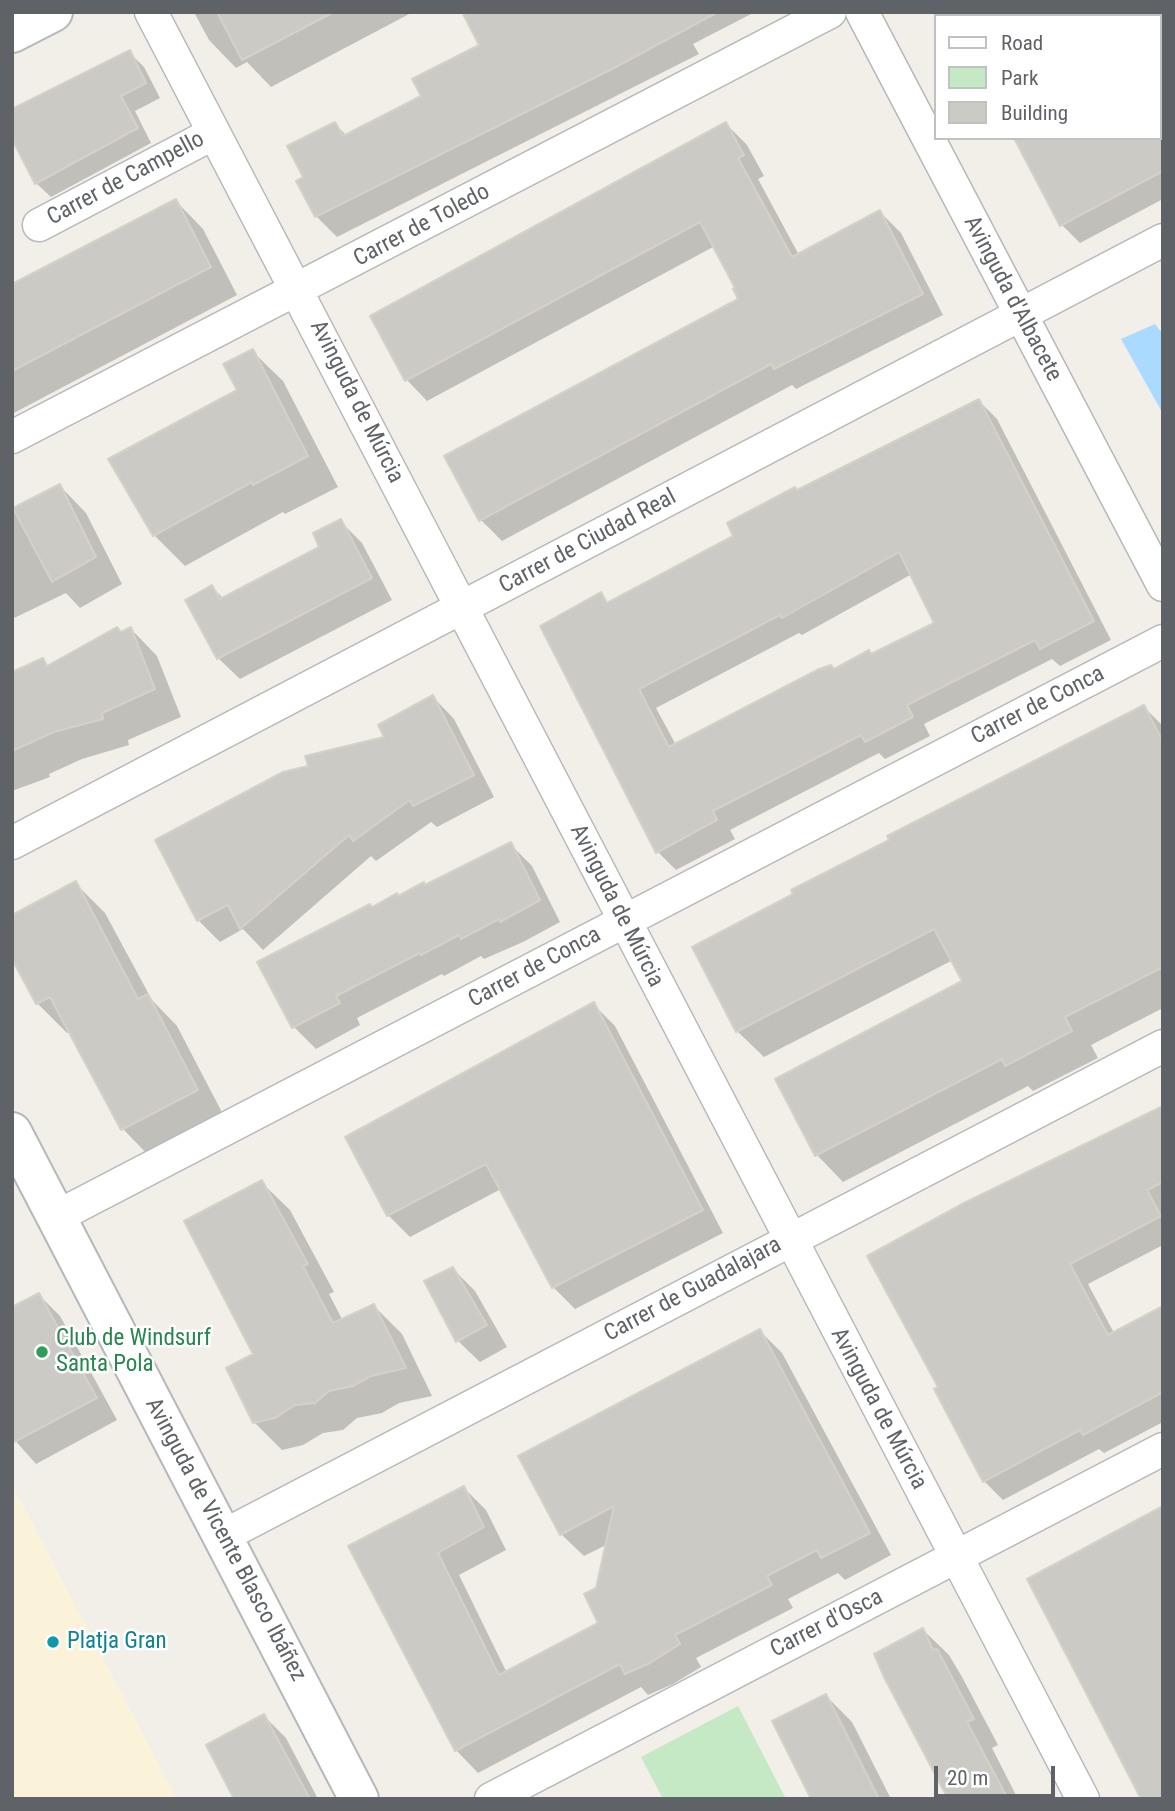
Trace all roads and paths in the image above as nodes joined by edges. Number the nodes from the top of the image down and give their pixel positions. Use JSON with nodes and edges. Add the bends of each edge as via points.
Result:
{"nodes":[{"id":1,"x":53,"y":12,"type":"edge"},
{"id":2,"x":151,"y":12,"type":"edge"},
{"id":3,"x":830,"y":12,"type":"edge"},
{"id":4,"x":862,"y":12,"type":"edge"},
{"id":5,"x":12,"y":33,"type":"edge"},
{"id":6,"x":214,"y":133,"type":"junction"},
{"id":7,"x":39,"y":225,"type":"dead end"},
{"id":8,"x":1163,"y":240,"type":"edge"},
{"id":9,"x":298,"y":290,"type":"junction"},
{"id":10,"x":1020,"y":316,"type":"junction"},
{"id":11,"x":12,"y":437,"type":"edge"},
{"id":12,"x":1163,"y":585,"type":"edge"},
{"id":13,"x":462,"y":608,"type":"junction"},
{"id":14,"x":1163,"y":641,"type":"edge"},
{"id":15,"x":12,"y":843,"type":"edge"},
{"id":16,"x":624,"y":922,"type":"junction"},
{"id":17,"x":1163,"y":1046,"type":"edge"},
{"id":18,"x":12,"y":1132,"type":"edge"},
{"id":19,"x":56,"y":1217,"type":"junction"},
{"id":20,"x":789,"y":1239,"type":"junction"},
{"id":21,"x":1163,"y":1449,"type":"edge"},
{"id":22,"x":223,"y":1536,"type":"junction"},
{"id":23,"x":956,"y":1558,"type":"junction"},
{"id":24,"x":359,"y":1799,"type":"edge"},
{"id":25,"x":491,"y":1799,"type":"edge"},
{"id":26,"x":1083,"y":1799,"type":"edge"}],
"edges":[{"from":1,"to":5,"type":"street"},
{"from":2,"to":6,"type":"street","name":"Avinguda de Múrcia"},
{"from":3,"to":9,"type":"street","name":"Carrer de Toledo"},
{"from":4,"to":10,"type":"street","name":"Avinguda d'Albacete"},
{"from":6,"to":7,"type":"street","name":"Carrer de Campello"},
{"from":6,"to":9,"type":"street","name":"Avinguda de Múrcia"},
{"from":8,"to":10,"type":"street","name":"Carrer de Ciudad Real"},
{"from":9,"to":11,"type":"street","name":"Carrer de Toledo"},
{"from":9,"to":13,"type":"street","name":"Avinguda de Múrcia"},
{"from":10,"to":12,"type":"street","name":"Avinguda d'Albacete"},
{"from":10,"to":13,"type":"street","name":"Carrer de Ciudad Real"},
{"from":13,"to":15,"type":"street","name":"Carrer de Ciudad Real"},
{"from":13,"to":16,"type":"street","name":"Avinguda de Múrcia"},
{"from":14,"to":16,"type":"street","name":"Carrer de Conca"},
{"from":16,"to":19,"type":"street","name":"Carrer de Conca"},
{"from":16,"to":20,"type":"street","name":"Avinguda de Múrcia"},
{"from":17,"to":20,"type":"street","name":"Carrer de Guadalajara"},
{"from":18,"to":19,"type":"street","name":"Avinguda de Vicente Blasco Ibáñez"},
{"from":19,"to":22,"type":"street","name":"Avinguda de Vicente Blasco Ibáñez"},
{"from":20,"to":22,"type":"street","name":"Carrer de Guadalajara"},
{"from":20,"to":23,"type":"street","name":"Avinguda de Múrcia"},
{"from":21,"to":23,"type":"street","name":"Carrer d'Osca"},
{"from":22,"to":24,"type":"street","name":"Avinguda de Vicente Blasco Ibáñez"},
{"from":23,"to":25,"type":"street","name":"Carrer d'Osca"},
{"from":23,"to":26,"type":"street","name":"Avinguda de Múrcia"}]}
